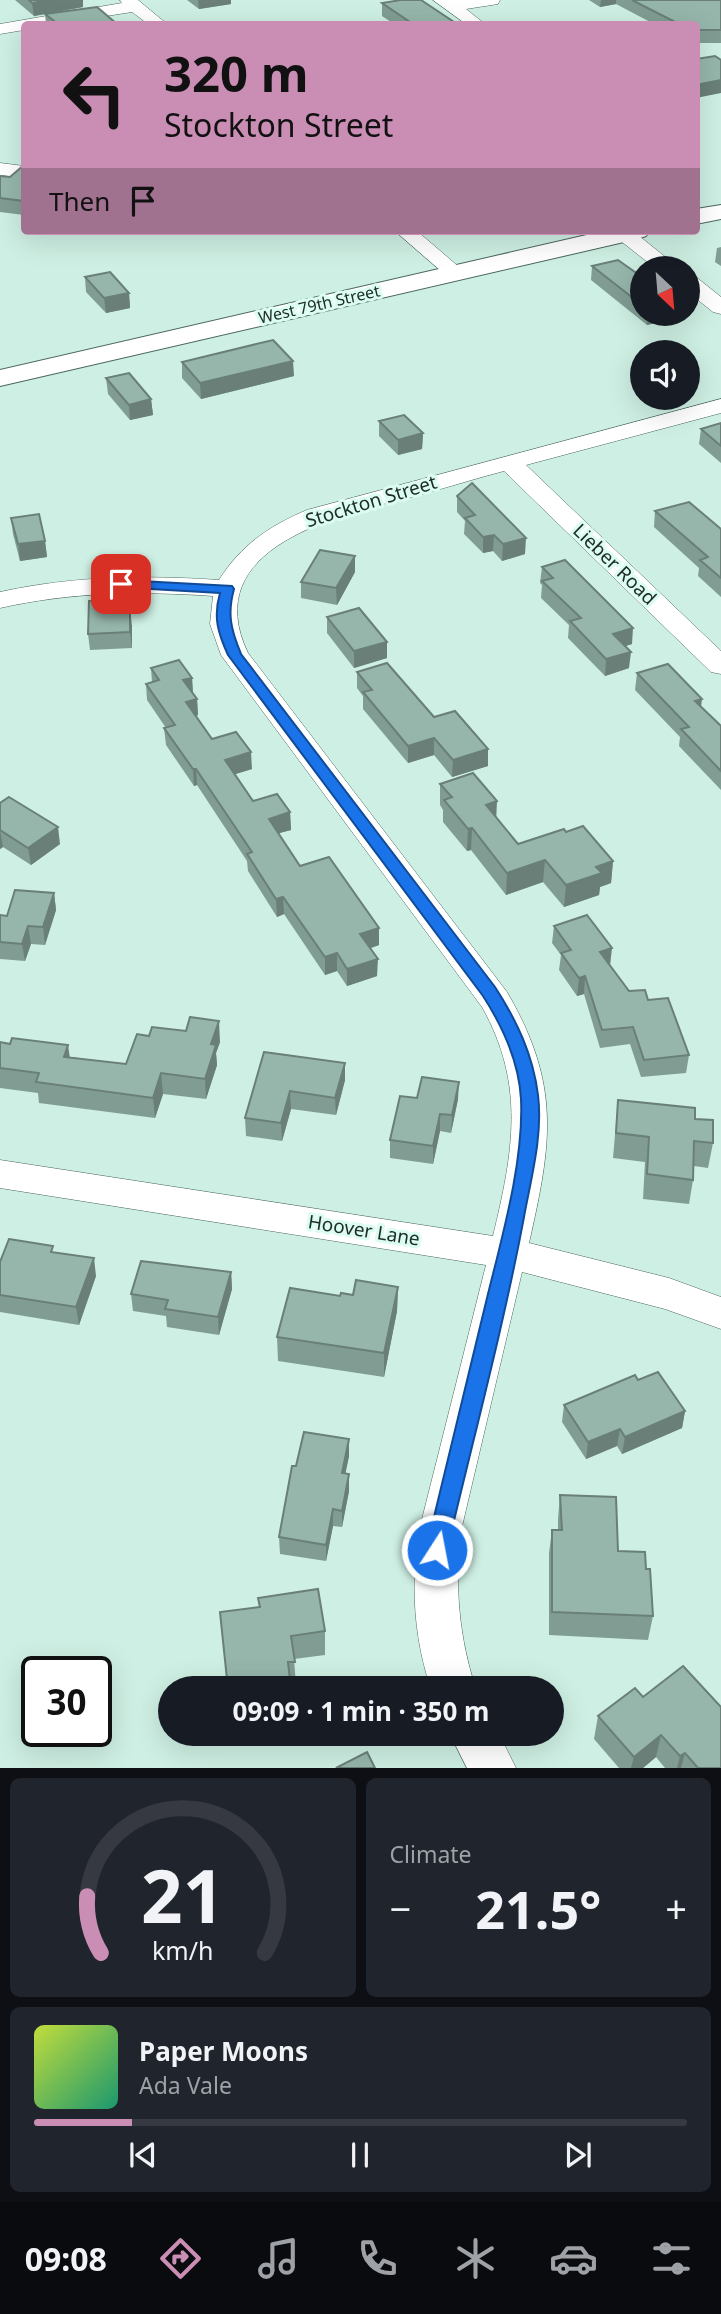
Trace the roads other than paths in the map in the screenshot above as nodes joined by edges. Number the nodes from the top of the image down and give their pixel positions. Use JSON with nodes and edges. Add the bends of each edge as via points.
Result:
{"nodes":[{"id":1,"x":492,"y":0,"type":"edge"},
{"id":2,"x":132,"y":3,"type":"edge"},
{"id":3,"x":446,"y":4,"type":"edge"},
{"id":4,"x":45,"y":21,"type":"edge"},
{"id":5,"x":155,"y":21,"type":"edge"},
{"id":6,"x":472,"y":21,"type":"edge"},
{"id":7,"x":21,"y":26,"type":"edge"},
{"id":8,"x":0,"y":29,"type":"edge"},
{"id":9,"x":0,"y":169,"type":"edge"},
{"id":10,"x":21,"y":172,"type":"edge"},
{"id":11,"x":721,"y":212,"type":"edge"},
{"id":12,"x":700,"y":216,"type":"edge"},
{"id":13,"x":410,"y":235,"type":"edge"},
{"id":14,"x":622,"y":235,"type":"edge"},
{"id":15,"x":633,"y":235,"type":"edge"},
{"id":16,"x":656,"y":256,"type":"edge"},
{"id":17,"x":455,"y":273,"type":"junction"},
{"id":18,"x":700,"y":291,"type":"edge"},
{"id":19,"x":721,"y":307,"type":"edge"},
{"id":20,"x":0,"y":378,"type":"edge"},
{"id":21,"x":721,"y":406,"type":"edge"},
{"id":22,"x":509,"y":462,"type":"junction"},
{"id":23,"x":228,"y":589,"type":"junction"},
{"id":24,"x":0,"y":600,"type":"edge"},
{"id":25,"x":721,"y":666,"type":"edge"},
{"id":26,"x":0,"y":1174,"type":"edge"},
{"id":27,"x":508,"y":1253,"type":"junction"},
{"id":28,"x":721,"y":1314,"type":"edge"},
{"id":29,"x":450,"y":1676,"type":"edge"},
{"id":30,"x":480,"y":1746,"type":"edge"},
{"id":31,"x":492,"y":1768,"type":"edge"}],
"edges":[{"from":1,"to":3,"type":"street"},
{"from":2,"to":4,"type":"street"},
{"from":2,"to":5,"type":"street"},
{"from":3,"to":6,"type":"street"},
{"from":7,"to":8,"type":"street"},
{"from":9,"to":10,"type":"street"},
{"from":11,"to":12,"type":"main road"},
{"from":13,"to":17,"type":"street"},
{"from":14,"to":17,"type":"main road","name":"West 79th Street"},
{"from":15,"to":16,"type":"street"},
{"from":17,"to":20,"type":"main road","name":"West 79th Street"},
{"from":18,"to":19,"type":"street"},
{"from":21,"to":22,"type":"street","name":"Stockton Street"},
{"from":22,"to":23,"type":"street","name":"Stockton Street","via":[[300,522],[251,554]]},
{"from":22,"to":25,"type":"street","name":"Lieber Road"},
{"from":23,"to":24,"type":"street","via":[[121,584]]},
{"from":23,"to":27,"type":"street","via":[[223,627],[235,655],[489,992],[514,1037],[527,1077],[531,1119]]},
{"from":26,"to":27,"type":"street","name":"Hoover Lane"},
{"from":27,"to":28,"type":"street","name":"Hoover Lane","via":[[670,1294]]},
{"from":27,"to":29,"type":"street","via":[[435,1565],[437,1617]]},
{"from":30,"to":31,"type":"street"}]}
